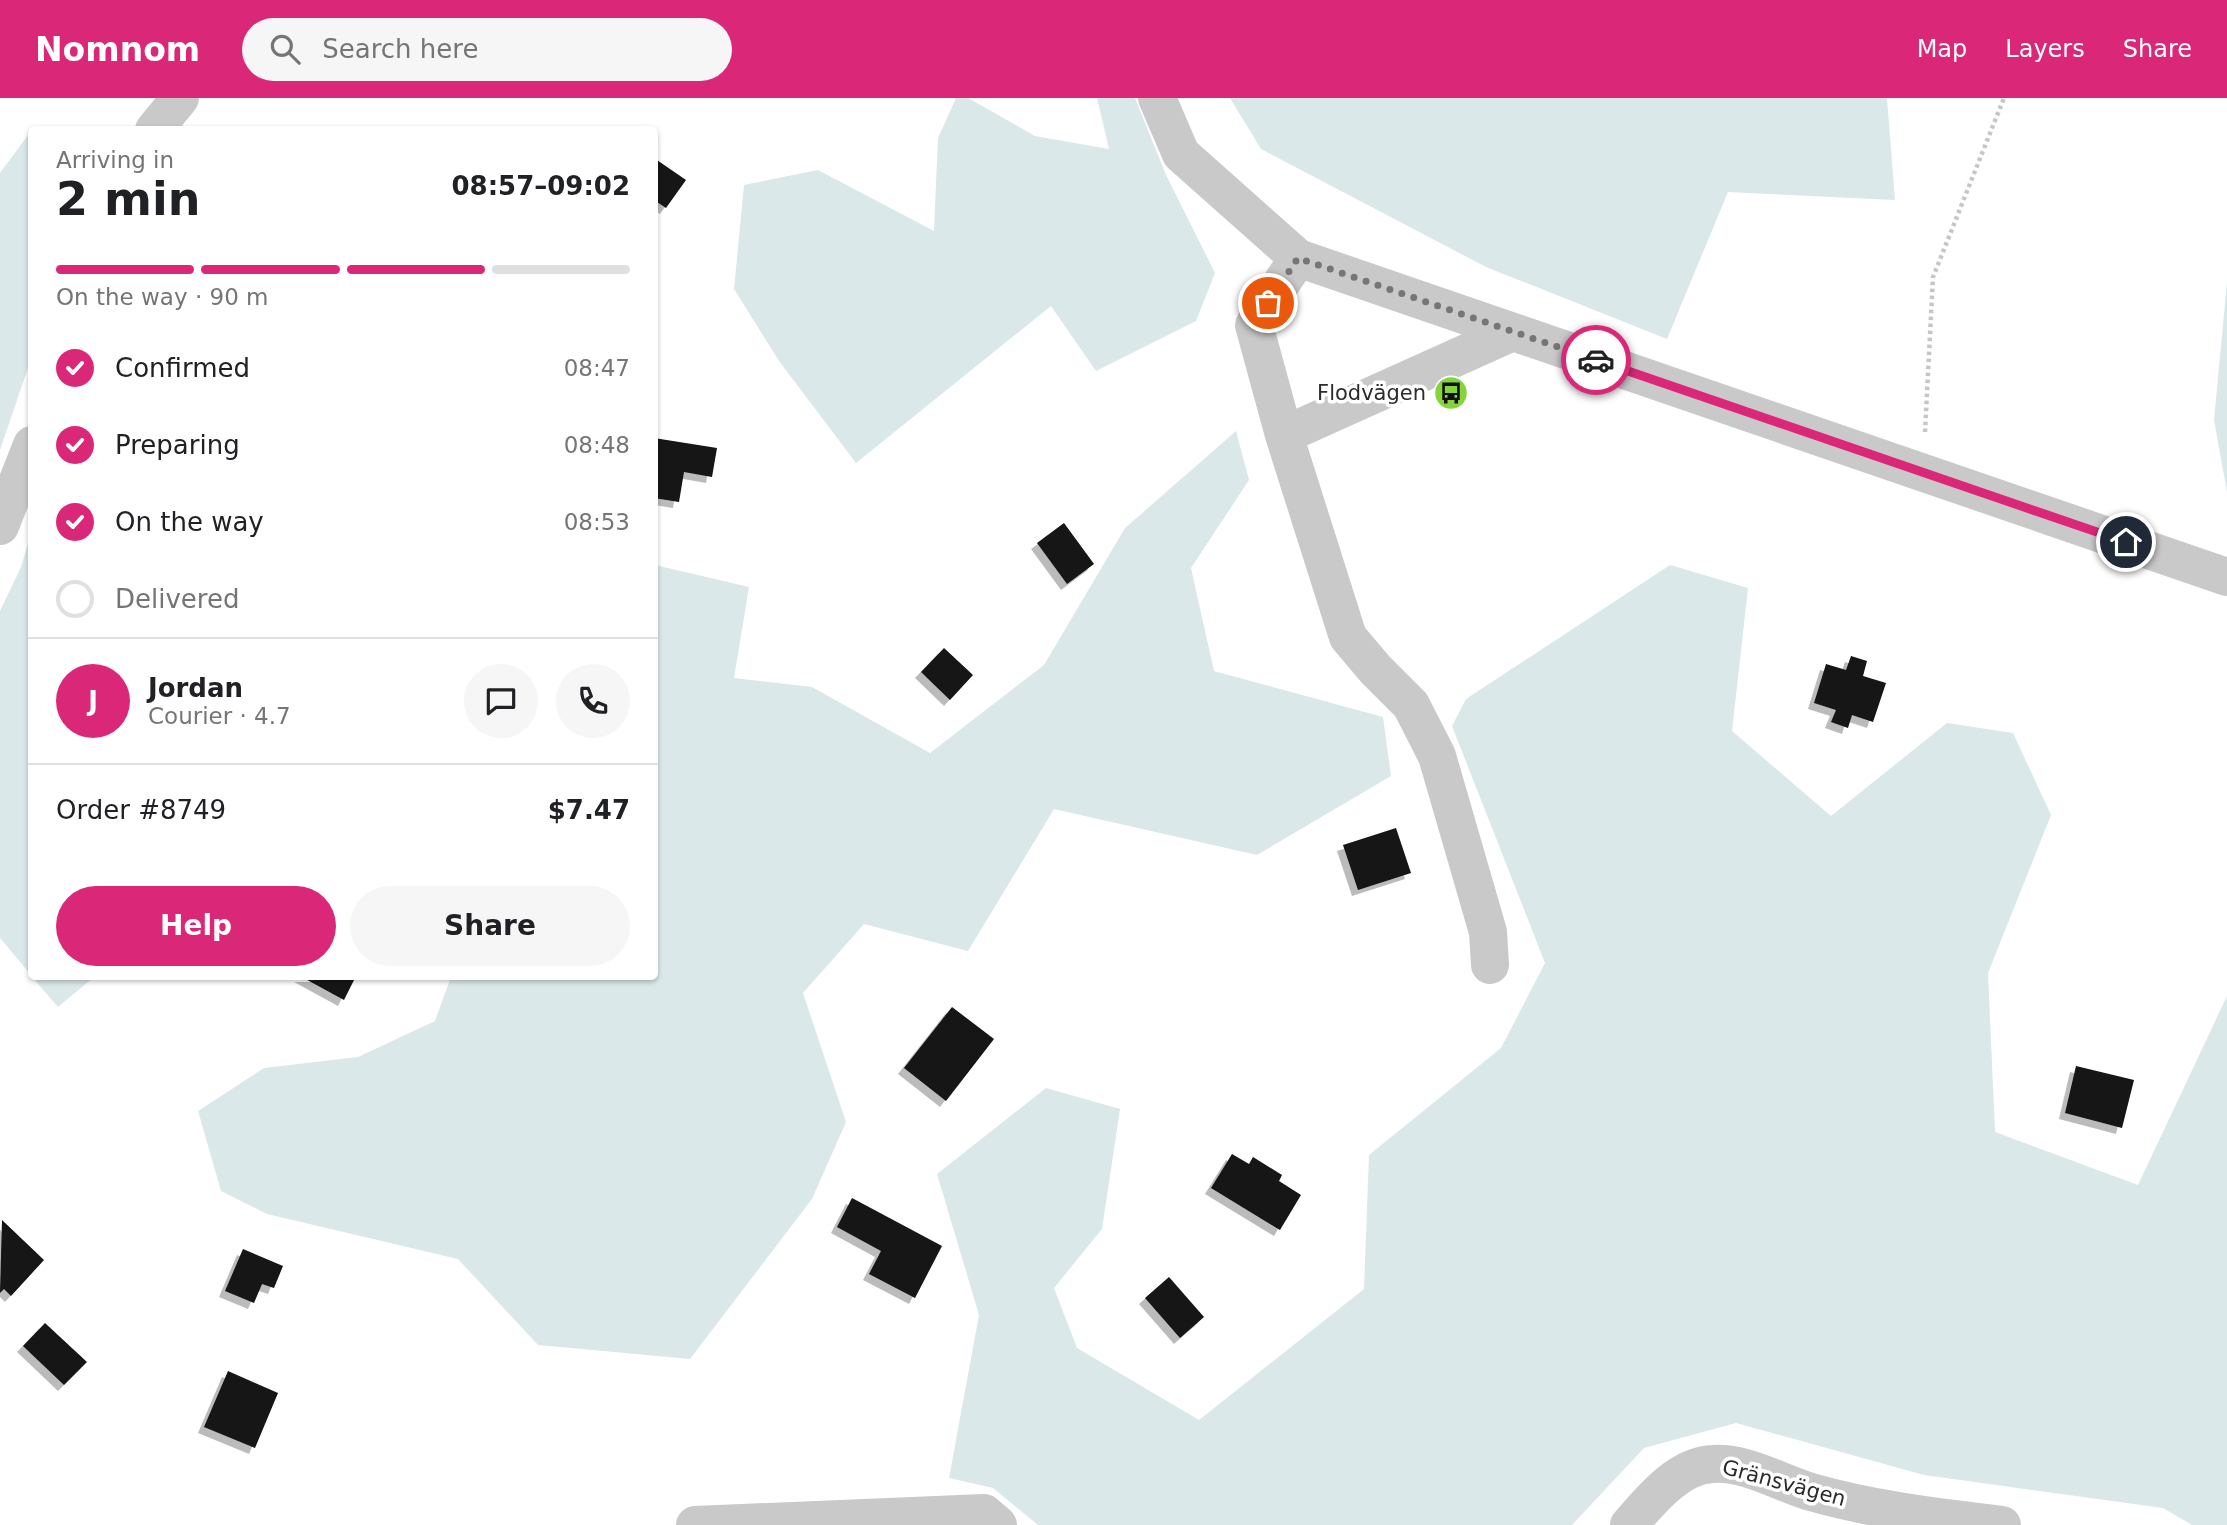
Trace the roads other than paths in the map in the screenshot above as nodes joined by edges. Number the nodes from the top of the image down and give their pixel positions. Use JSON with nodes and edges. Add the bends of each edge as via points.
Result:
{"nodes":[{"id":1,"x":180,"y":98,"type":"edge"},
{"id":2,"x":1157,"y":98,"type":"edge"},
{"id":3,"x":157,"y":126,"type":"edge"},
{"id":4,"x":1298,"y":258,"type":"junction"},
{"id":5,"x":1513,"y":332,"type":"junction"},
{"id":6,"x":1284,"y":435,"type":"junction"},
{"id":7,"x":28,"y":455,"type":"edge"},
{"id":8,"x":0,"y":526,"type":"edge"},
{"id":9,"x":2227,"y":577,"type":"edge"},
{"id":10,"x":1490,"y":965,"type":"dead end"},
{"id":11,"x":695,"y":1525,"type":"edge"},
{"id":12,"x":998,"y":1525,"type":"edge"},
{"id":13,"x":1629,"y":1525,"type":"edge"},
{"id":14,"x":2002,"y":1525,"type":"edge"}],
"edges":[{"from":1,"to":3,"type":"street"},
{"from":2,"to":4,"type":"street","via":[[1181,154]]},
{"from":4,"to":5,"type":"street"},
{"from":4,"to":6,"type":"street","via":[[1254,325]]},
{"from":5,"to":6,"type":"street"},
{"from":5,"to":9,"type":"street"},
{"from":6,"to":10,"type":"street","via":[[1348,638],[1411,705],[1437,756],[1489,932]]},
{"from":7,"to":8,"type":"street"},
{"from":11,"to":12,"type":"street","via":[[984,1513]]},
{"from":13,"to":14,"type":"street","name":"Gränsvägen","via":[[1678,1475],[1713,1464],[1748,1469],[1810,1492],[1888,1511]]}]}
